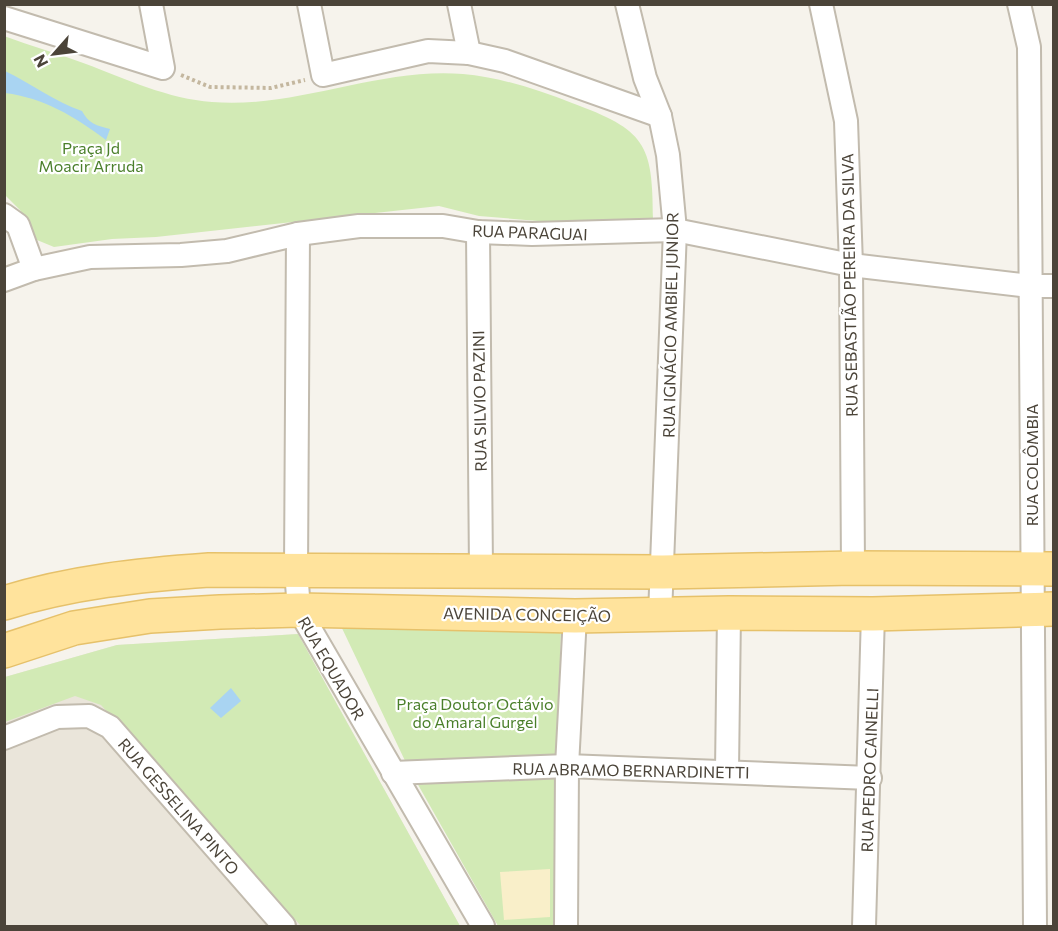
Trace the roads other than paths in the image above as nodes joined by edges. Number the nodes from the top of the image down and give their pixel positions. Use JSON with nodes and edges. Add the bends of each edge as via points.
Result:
{"nodes":[{"id":1,"x":151,"y":4,"type":"edge"},
{"id":2,"x":309,"y":4,"type":"edge"},
{"id":3,"x":459,"y":4,"type":"edge"},
{"id":4,"x":627,"y":4,"type":"edge"},
{"id":5,"x":820,"y":4,"type":"edge"},
{"id":6,"x":1019,"y":4,"type":"edge"},
{"id":7,"x":4,"y":18,"type":"edge"},
{"id":8,"x":469,"y":53,"type":"junction"},
{"id":9,"x":660,"y":116,"type":"junction"},
{"id":10,"x":4,"y":215,"type":"edge"},
{"id":11,"x":675,"y":230,"type":"junction"},
{"id":12,"x":478,"y":232,"type":"junction"},
{"id":13,"x":298,"y":234,"type":"junction"},
{"id":14,"x":851,"y":265,"type":"junction"},
{"id":15,"x":34,"y":269,"type":"junction"},
{"id":16,"x":4,"y":280,"type":"edge"},
{"id":17,"x":1030,"y":286,"type":"junction"},
{"id":18,"x":1053,"y":286,"type":"edge"},
{"id":19,"x":853,"y":568,"type":"junction"},
{"id":20,"x":1043,"y":569,"type":"edge"},
{"id":21,"x":296,"y":570,"type":"junction"},
{"id":22,"x":481,"y":570,"type":"junction"},
{"id":23,"x":663,"y":572,"type":"junction"},
{"id":24,"x":4,"y":603,"type":"edge"},
{"id":25,"x":1044,"y":609,"type":"edge"},
{"id":26,"x":299,"y":610,"type":"junction"},
{"id":27,"x":729,"y":613,"type":"junction"},
{"id":28,"x":873,"y":614,"type":"junction"},
{"id":29,"x":660,"y":615,"type":"junction"},
{"id":30,"x":575,"y":616,"type":"junction"},
{"id":31,"x":4,"y":651,"type":"edge"},
{"id":32,"x":4,"y":738,"type":"edge"},
{"id":33,"x":567,"y":766,"type":"junction"},
{"id":34,"x":727,"y":771,"type":"junction"},
{"id":35,"x":393,"y":773,"type":"junction"},
{"id":36,"x":870,"y":778,"type":"junction"},
{"id":37,"x":285,"y":927,"type":"edge"},
{"id":38,"x":483,"y":927,"type":"edge"},
{"id":39,"x":566,"y":927,"type":"edge"},
{"id":40,"x":864,"y":927,"type":"edge"},
{"id":41,"x":1035,"y":927,"type":"edge"}],
"edges":[{"from":1,"to":7,"type":"street","via":[[164,68]]},
{"from":2,"to":8,"type":"street","via":[[323,75],[428,51]]},
{"from":3,"to":8,"type":"street"},
{"from":4,"to":9,"type":"street","name":"RUA IGNÁCIO AMBIEL JUNIOR","via":[[645,78]]},
{"from":5,"to":14,"type":"street","name":"RUA SEBASTIÃO PEREIRA DA SILVA","via":[[846,121]]},
{"from":6,"to":17,"type":"street","name":"RUA COLÔMBIA","via":[[1029,46]]},
{"from":8,"to":9,"type":"street","via":[[505,61]]},
{"from":9,"to":11,"type":"street","name":"RUA IGNÁCIO AMBIEL JUNIOR"},
{"from":10,"to":15,"type":"street","via":[[18,225]]},
{"from":11,"to":12,"type":"street","name":"RUA PARAGUAI","via":[[590,234]]},
{"from":11,"to":14,"type":"street","name":"RUA PARAGUAI"},
{"from":11,"to":23,"type":"street","name":"RUA IGNÁCIO AMBIEL JUNIOR"},
{"from":12,"to":13,"type":"street","name":"RUA PARAGUAI","via":[[443,226],[359,226]]},
{"from":12,"to":22,"type":"street","name":"RUA SILVIO PAZINI"},
{"from":13,"to":15,"type":"street","name":"RUA PARAGUAI","via":[[227,251],[90,257]]},
{"from":13,"to":21,"type":"street","name":"RUA EQUADOR"},
{"from":14,"to":17,"type":"street","name":"RUA PARAGUAI"},
{"from":14,"to":19,"type":"street","name":"RUA SEBASTIÃO PEREIRA DA SILVA"},
{"from":15,"to":16,"type":"street","name":"RUA PARAGUAI"},
{"from":17,"to":18,"type":"street","name":"RUA PARAGUAI"},
{"from":17,"to":20,"type":"street","name":"RUA COLÔMBIA"},
{"from":19,"to":20,"type":"main road"},
{"from":19,"to":23,"type":"main road"},
{"from":20,"to":25,"type":"street","name":"RUA COLÔMBIA"},
{"from":21,"to":22,"type":"main road"},
{"from":21,"to":24,"type":"main road","via":[[137,575],[48,590]]},
{"from":21,"to":26,"type":"street","name":"RUA EQUADOR"},
{"from":22,"to":23,"type":"main road"},
{"from":23,"to":29,"type":"street","name":"RUA IGNÁCIO AMBIEL JUNIOR"},
{"from":25,"to":28,"type":"main road","name":"AVENIDA CONCEIÇÃO"},
{"from":25,"to":41,"type":"street","name":"RUA COLÔMBIA"},
{"from":26,"to":30,"type":"main road","name":"AVENIDA CONCEIÇÃO"},
{"from":26,"to":31,"type":"main road","name":"AVENIDA CONCEIÇÃO","via":[[150,616],[74,628]]},
{"from":26,"to":35,"type":"street","name":"RUA EQUADOR"},
{"from":27,"to":28,"type":"main road","name":"AVENIDA CONCEIÇÃO"},
{"from":27,"to":29,"type":"main road","name":"AVENIDA CONCEIÇÃO"},
{"from":27,"to":34,"type":"street"},
{"from":28,"to":36,"type":"street","name":"RUA PEDRO CAINELLI"},
{"from":29,"to":30,"type":"main road","name":"AVENIDA CONCEIÇÃO"},
{"from":30,"to":33,"type":"street"},
{"from":32,"to":37,"type":"street","name":"RUA GESSELINA PINTO","via":[[57,717],[89,716],[110,727]]},
{"from":33,"to":34,"type":"street","name":"RUA ABRAMO BERNARDINETTI"},
{"from":33,"to":35,"type":"street","name":"RUA ABRAMO BERNARDINETTI"},
{"from":33,"to":39,"type":"street"},
{"from":34,"to":36,"type":"street","name":"RUA ABRAMO BERNARDINETTI"},
{"from":35,"to":38,"type":"street","name":"RUA EQUADOR"},
{"from":36,"to":40,"type":"street","name":"RUA PEDRO CAINELLI"}]}
